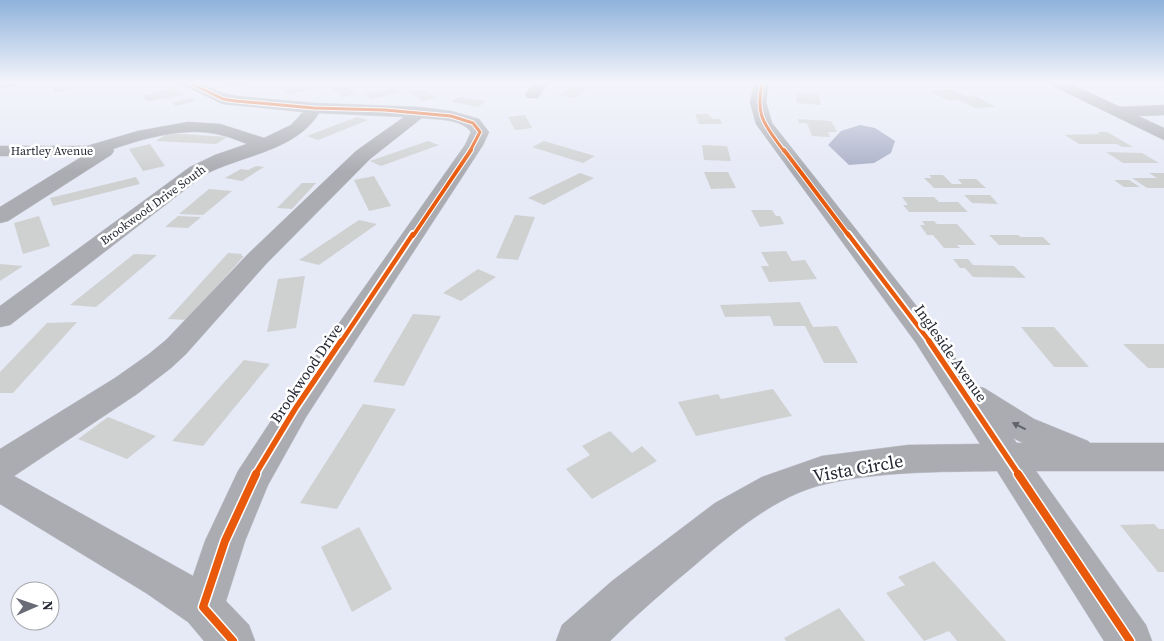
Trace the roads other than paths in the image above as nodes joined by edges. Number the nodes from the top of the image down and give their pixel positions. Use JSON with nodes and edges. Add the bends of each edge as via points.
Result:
{"nodes":[{"id":1,"x":310,"y":113,"type":"edge"},
{"id":2,"x":418,"y":113,"type":"edge"},
{"id":3,"x":426,"y":113,"type":"edge"},
{"id":4,"x":761,"y":113,"type":"edge"},
{"id":5,"x":1119,"y":113,"type":"edge"},
{"id":6,"x":1164,"y":135,"type":"edge"},
{"id":7,"x":263,"y":144,"type":"junction"},
{"id":8,"x":92,"y":150,"type":"junction"},
{"id":9,"x":0,"y":151,"type":"edge"},
{"id":10,"x":0,"y":216,"type":"edge"},
{"id":11,"x":0,"y":297,"type":"edge"},
{"id":12,"x":26,"y":300,"type":"junction"},
{"id":13,"x":0,"y":320,"type":"edge"},
{"id":14,"x":961,"y":386,"type":"junction"},
{"id":15,"x":1097,"y":456,"type":"junction"},
{"id":16,"x":1005,"y":457,"type":"junction"},
{"id":17,"x":1164,"y":457,"type":"edge"},
{"id":18,"x":0,"y":467,"type":"edge"},
{"id":19,"x":0,"y":486,"type":"edge"},
{"id":20,"x":203,"y":608,"type":"junction"},
{"id":21,"x":233,"y":641,"type":"edge"},
{"id":22,"x":578,"y":641,"type":"edge"},
{"id":23,"x":1130,"y":641,"type":"edge"}],
"edges":[{"from":1,"to":7,"type":"street","name":"Brookwood Drive South","via":[[299,128]]},
{"from":2,"to":18,"type":"street","via":[[363,155],[257,259],[160,361]]},
{"from":3,"to":20,"type":"street","name":"Brookwood Drive","via":[[459,117],[473,123],[480,132],[251,481],[225,541]]},
{"from":4,"to":14,"type":"street","name":"Ingleside Avenue","via":[[764,124]]},
{"from":5,"to":6,"type":"street"},
{"from":7,"to":8,"type":"street","via":[[220,129],[204,128],[142,135]]},
{"from":7,"to":12,"type":"street","name":"Brookwood Drive South","via":[[197,171]]},
{"from":8,"to":9,"type":"street","name":"Hartley Avenue"},
{"from":8,"to":10,"type":"street","name":"Hartley Avenue","via":[[104,151]]},
{"from":11,"to":12,"type":"street"},
{"from":12,"to":13,"type":"street","name":"Brookwood Drive South"},
{"from":15,"to":14,"type":"street","one_way":true,"via":[[1055,444],[995,414]]},
{"from":14,"to":16,"type":"street","name":"Ingleside Avenue"},
{"from":15,"to":16,"type":"street","name":"Vista Circle"},
{"from":15,"to":17,"type":"street","name":"Vista Circle"},
{"from":16,"to":22,"type":"street","name":"Vista Circle","via":[[908,459],[822,470],[776,488],[728,514],[627,595]]},
{"from":16,"to":23,"type":"street","name":"Ingleside Avenue"},
{"from":19,"to":20,"type":"street","via":[[162,579]]},
{"from":20,"to":21,"type":"street"}]}
